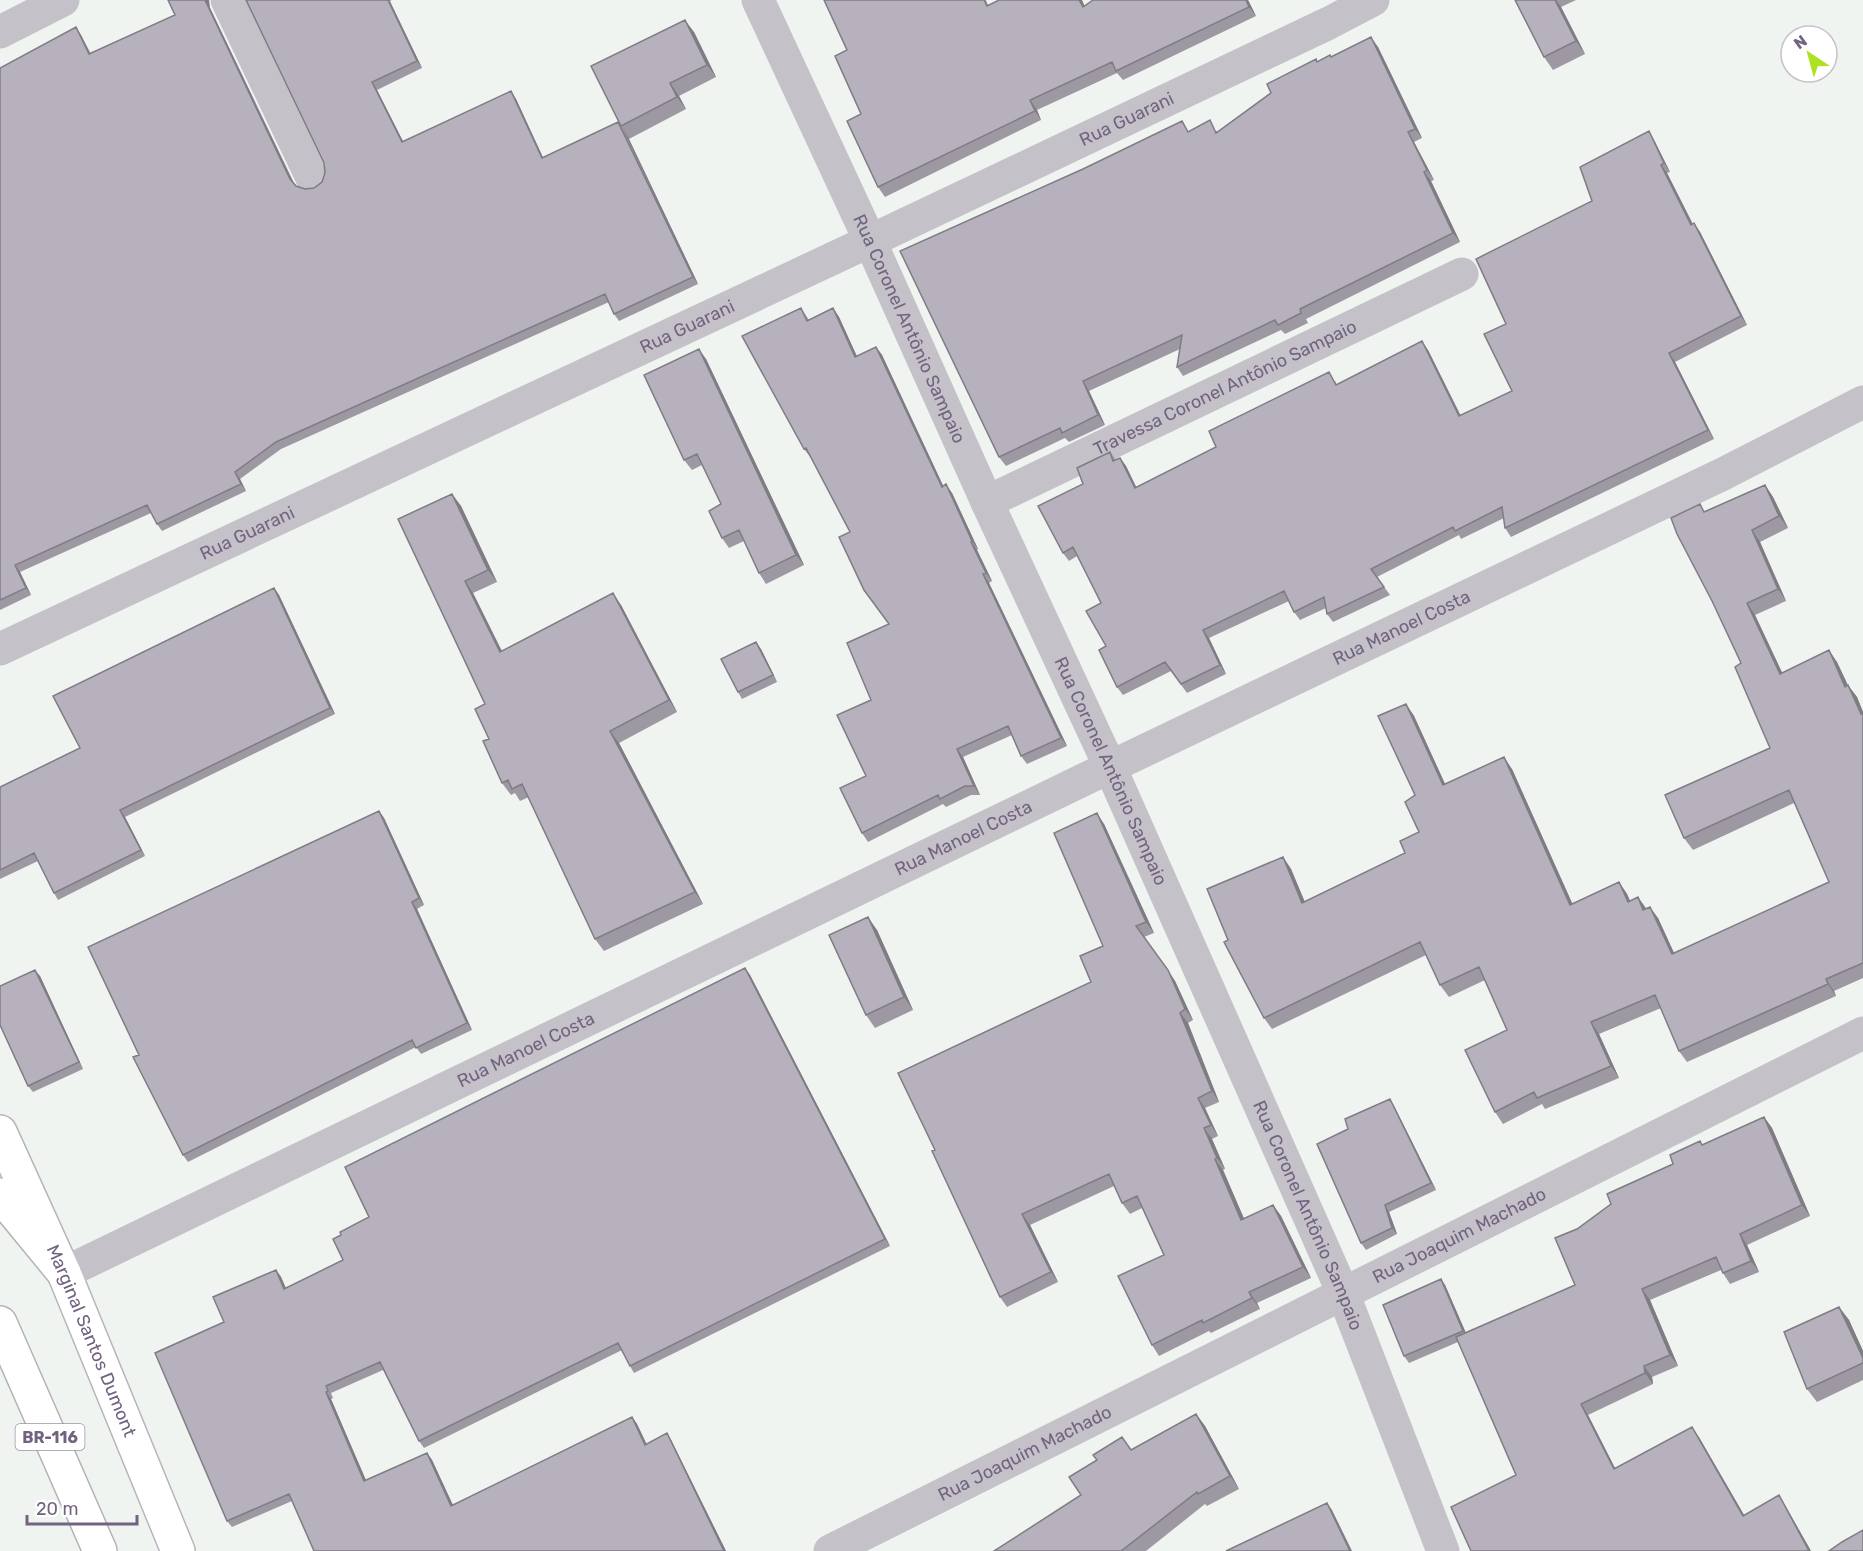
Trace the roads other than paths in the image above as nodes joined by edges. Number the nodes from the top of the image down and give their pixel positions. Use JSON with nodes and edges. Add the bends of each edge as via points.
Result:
{"nodes":[{"id":1,"x":63,"y":0,"type":"edge"},
{"id":2,"x":227,"y":0,"type":"edge"},
{"id":3,"x":758,"y":0,"type":"edge"},
{"id":4,"x":1373,"y":0,"type":"edge"},
{"id":5,"x":1324,"y":11,"type":"edge"},
{"id":6,"x":0,"y":32,"type":"edge"},
{"id":7,"x":312,"y":178,"type":"dead end"},
{"id":8,"x":870,"y":241,"type":"junction"},
{"id":9,"x":1462,"y":274,"type":"dead end"},
{"id":10,"x":1863,"y":402,"type":"edge"},
{"id":11,"x":987,"y":502,"type":"junction"},
{"id":12,"x":0,"y":649,"type":"edge"},
{"id":13,"x":1110,"y":767,"type":"junction"},
{"id":14,"x":1863,"y":1033,"type":"edge"},
{"id":15,"x":0,"y":1132,"type":"edge"},
{"id":16,"x":0,"y":1195,"type":"edge"},
{"id":17,"x":64,"y":1273,"type":"junction"},
{"id":18,"x":1343,"y":1293,"type":"junction"},
{"id":19,"x":0,"y":1323,"type":"edge"},
{"id":20,"x":100,"y":1551,"type":"edge"},
{"id":21,"x":178,"y":1551,"type":"edge"},
{"id":22,"x":830,"y":1551,"type":"edge"},
{"id":23,"x":1443,"y":1551,"type":"edge"}],
"edges":[{"from":1,"to":6,"type":"street"},
{"from":2,"to":7,"type":"street"},
{"from":3,"to":8,"type":"street","name":"Rua Coronel Antônio Sampaio"},
{"from":4,"to":5,"type":"street","name":"Rua Guarani"},
{"from":5,"to":8,"type":"street","name":"Rua Guarani"},
{"from":8,"to":11,"type":"street","name":"Rua Coronel Antônio Sampaio"},
{"from":8,"to":12,"type":"street","name":"Rua Guarani"},
{"from":9,"to":11,"type":"street","name":"Travessa Coronel Antônio Sampaio"},
{"from":10,"to":13,"type":"street","name":"Rua Manoel Costa","via":[[1723,474]]},
{"from":11,"to":13,"type":"street","name":"Rua Coronel Antônio Sampaio"},
{"from":13,"to":17,"type":"street","name":"Rua Manoel Costa"},
{"from":13,"to":18,"type":"street","name":"Rua Coronel Antônio Sampaio"},
{"from":14,"to":18,"type":"street","name":"Rua Joaquim Machado"},
{"from":15,"to":17,"type":"main road","name":"Marginal Santos Dumont"},
{"from":16,"to":17,"type":"main road"},
{"from":17,"to":21,"type":"main road","name":"Marginal Santos Dumont"},
{"from":18,"to":22,"type":"street","name":"Rua Joaquim Machado"},
{"from":18,"to":23,"type":"street","name":"Rua Coronel Antônio Sampaio"},
{"from":19,"to":20,"type":"main road","number":"BR-116"}]}
